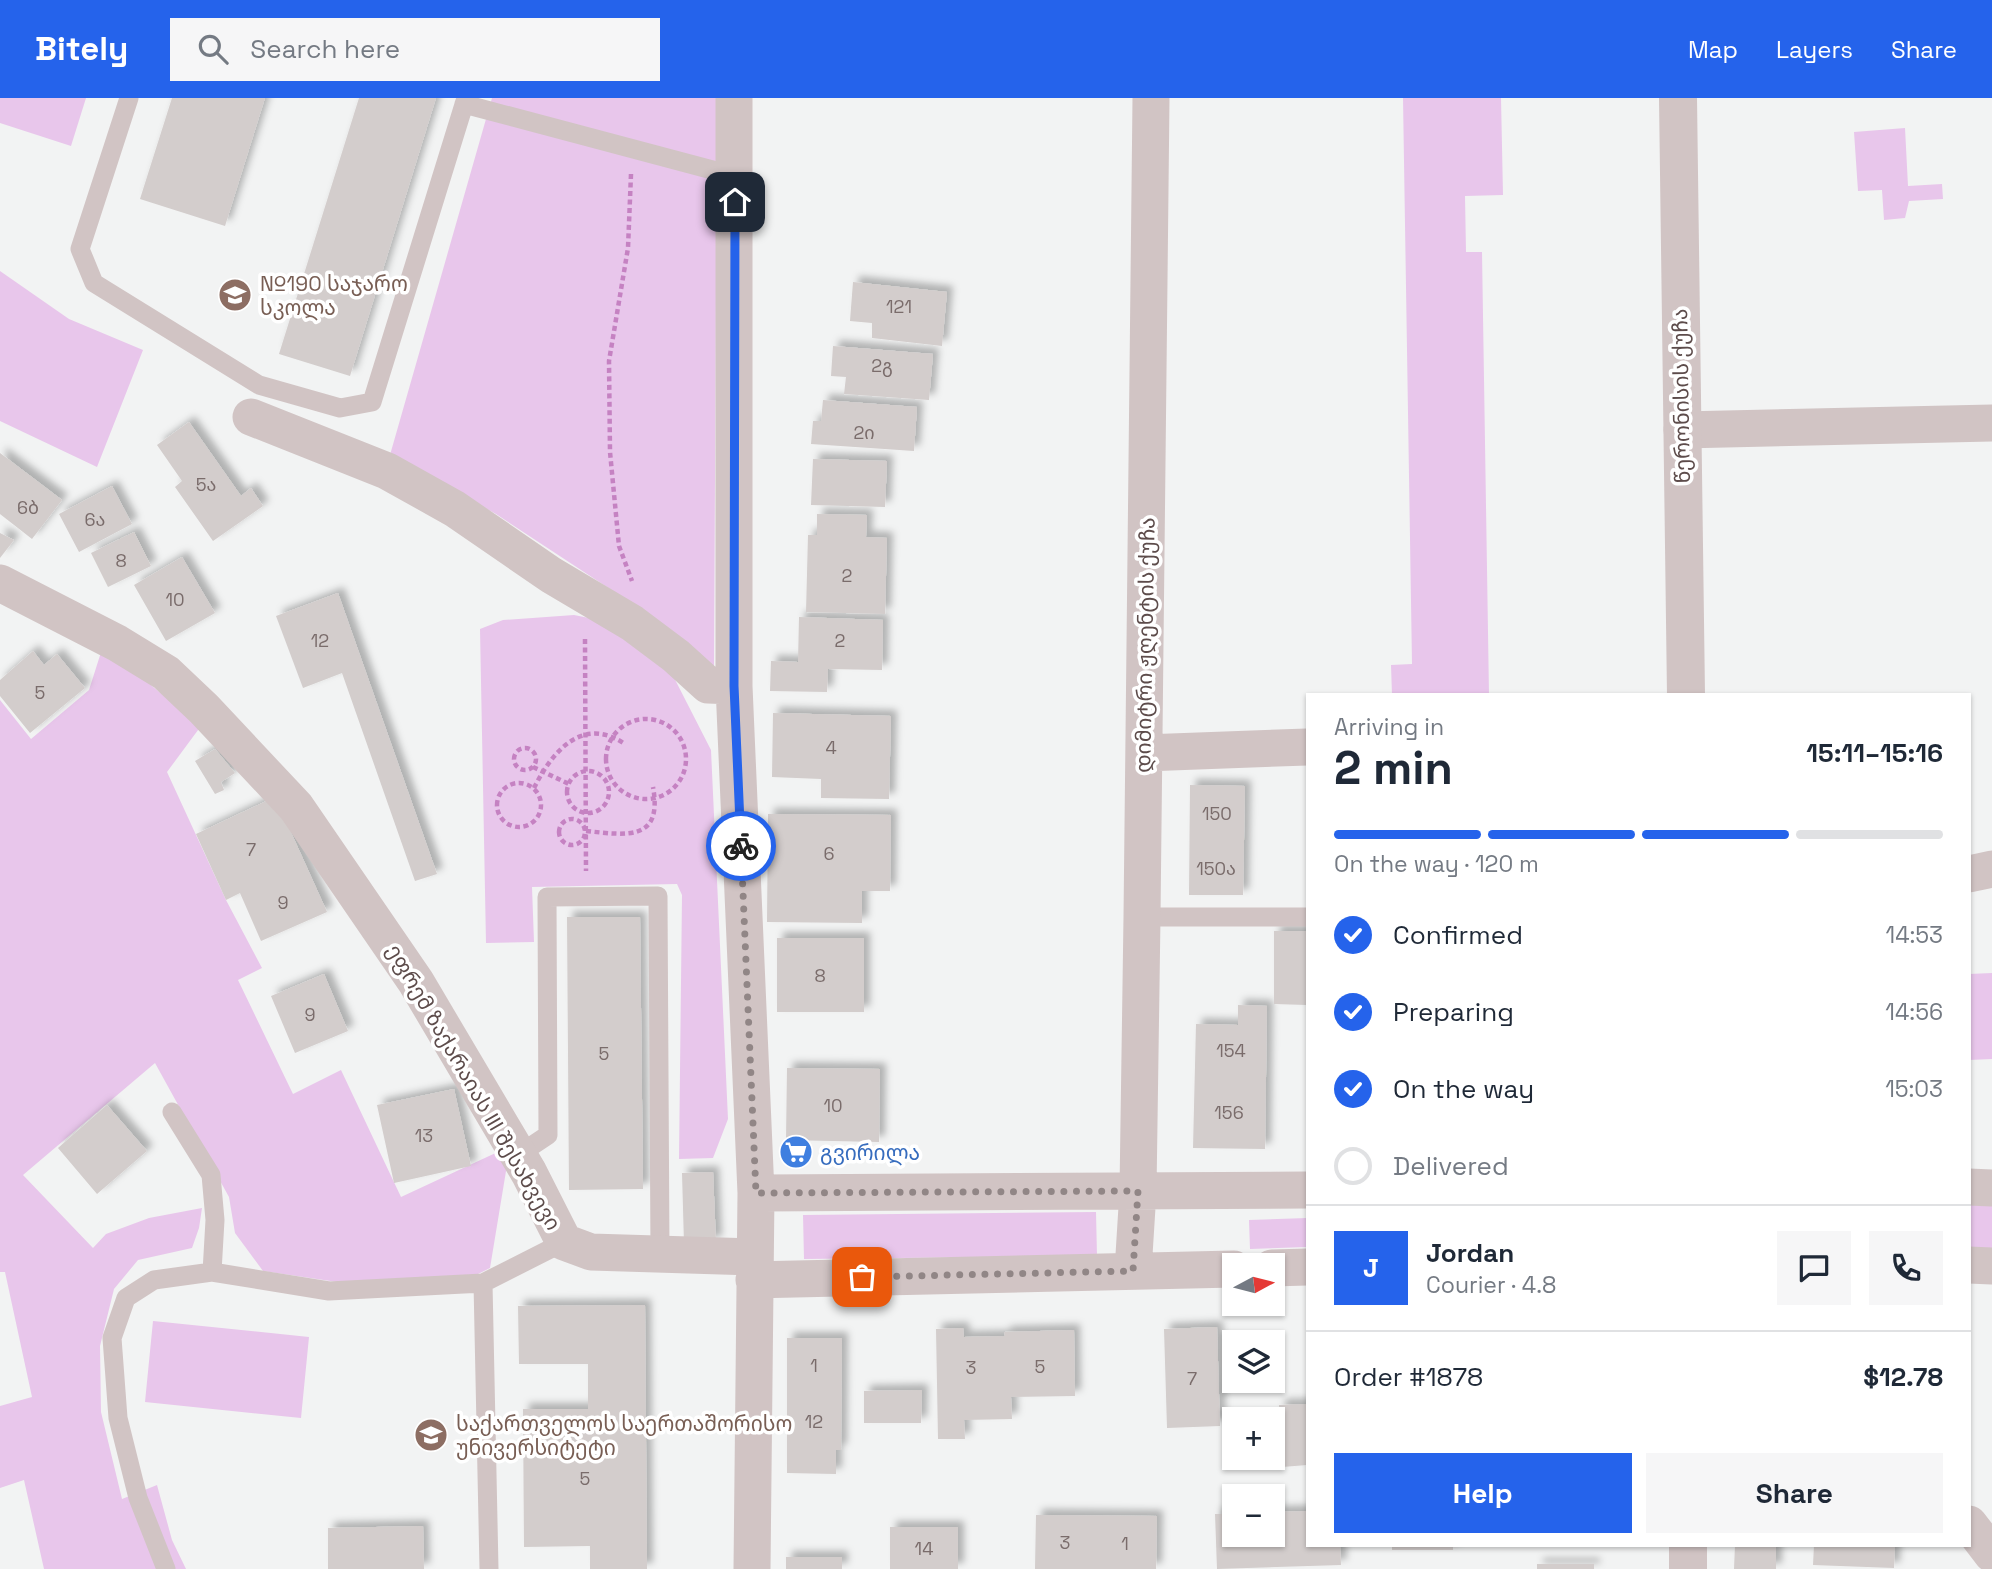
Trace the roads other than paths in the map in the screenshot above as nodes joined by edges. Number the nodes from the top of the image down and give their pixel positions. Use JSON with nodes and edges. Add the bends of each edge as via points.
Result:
{"nodes":[{"id":1,"x":129,"y":98,"type":"edge"},
{"id":2,"x":734,"y":98,"type":"edge"},
{"id":3,"x":1151,"y":98,"type":"edge"},
{"id":4,"x":1678,"y":98,"type":"edge"},
{"id":5,"x":465,"y":101,"type":"edge"},
{"id":6,"x":735,"y":176,"type":"junction"},
{"id":7,"x":251,"y":417,"type":"dead end"},
{"id":8,"x":1992,"y":424,"type":"edge"},
{"id":9,"x":1682,"y":430,"type":"junction"},
{"id":10,"x":0,"y":583,"type":"edge"},
{"id":11,"x":734,"y":686,"type":"junction"},
{"id":12,"x":1686,"y":693,"type":"edge"},
{"id":13,"x":1306,"y":747,"type":"edge"},
{"id":14,"x":1144,"y":752,"type":"junction"},
{"id":15,"x":1992,"y":869,"type":"edge"},
{"id":16,"x":1971,"y":874,"type":"edge"},
{"id":17,"x":1306,"y":916,"type":"edge"},
{"id":18,"x":1142,"y":917,"type":"junction"},
{"id":19,"x":172,"y":1112,"type":"dead end"},
{"id":20,"x":518,"y":1155,"type":"junction"},
{"id":21,"x":1971,"y":1187,"type":"edge"},
{"id":22,"x":1992,"y":1188,"type":"edge"},
{"id":23,"x":1306,"y":1190,"type":"edge"},
{"id":24,"x":1138,"y":1191,"type":"junction"},
{"id":25,"x":756,"y":1193,"type":"junction"},
{"id":26,"x":564,"y":1242,"type":"junction"},
{"id":27,"x":660,"y":1254,"type":"junction"},
{"id":28,"x":1971,"y":1265,"type":"edge"},
{"id":29,"x":1992,"y":1266,"type":"edge"},
{"id":30,"x":1306,"y":1267,"type":"edge"},
{"id":31,"x":754,"y":1268,"type":"junction"},
{"id":32,"x":1285,"y":1268,"type":"edge"},
{"id":33,"x":1222,"y":1269,"type":"edge"},
{"id":34,"x":1133,"y":1271,"type":"junction"},
{"id":35,"x":212,"y":1272,"type":"junction"},
{"id":36,"x":483,"y":1283,"type":"junction"},
{"id":37,"x":1971,"y":1527,"type":"edge"},
{"id":38,"x":1688,"y":1547,"type":"edge"},
{"id":39,"x":1992,"y":1554,"type":"edge"},
{"id":40,"x":166,"y":1569,"type":"edge"},
{"id":41,"x":489,"y":1569,"type":"edge"},
{"id":42,"x":752,"y":1569,"type":"edge"},
{"id":43,"x":1688,"y":1569,"type":"edge"}],
"edges":[{"from":1,"to":5,"type":"lane","via":[[80,249],[94,283],[259,385],[340,408],[372,402]]},
{"from":2,"to":6,"type":"street"},
{"from":3,"to":14,"type":"street","name":"დიმიტრი ჟღენტის ქუჩა"},
{"from":4,"to":9,"type":"street","name":"წერონისის ქუჩა"},
{"from":5,"to":6,"type":"lane"},
{"from":6,"to":11,"type":"street"},
{"from":7,"to":11,"type":"street","via":[[387,471],[456,509],[551,575],[632,623],[708,685]]},
{"from":8,"to":9,"type":"street"},
{"from":9,"to":12,"type":"street","name":"წერონისის ქუჩა"},
{"from":10,"to":20,"type":"street","name":"ეფრემ ზაქარაიას III შესახვევი","via":[[166,673],[296,807],[416,982]]},
{"from":11,"to":25,"type":"street"},
{"from":13,"to":14,"type":"street"},
{"from":14,"to":18,"type":"street","name":"დიმიტრი ჟღენტის ქუჩა"},
{"from":15,"to":16,"type":"street"},
{"from":17,"to":18,"type":"lane"},
{"from":18,"to":24,"type":"street","name":"დიმიტრი ჟღენტის ქუჩა"},
{"from":19,"to":35,"type":"lane","via":[[211,1175],[215,1220]]},
{"from":20,"to":26,"type":"street","name":"ეფრემ ზაქარაიას III შესახვევი"},
{"from":20,"to":27,"type":"lane","via":[[548,1135],[547,897],[658,896]]},
{"from":21,"to":22,"type":"street"},
{"from":23,"to":24,"type":"street"},
{"from":24,"to":25,"type":"street"},
{"from":24,"to":34,"type":"street","name":"დიმიტრი ჟღენტის ქუჩა"},
{"from":25,"to":31,"type":"street"},
{"from":26,"to":27,"type":"street","name":"ეფრემ ზაქარაიას III შესახვევი","via":[[591,1252]]},
{"from":26,"to":36,"type":"lane"},
{"from":27,"to":31,"type":"street","name":"ეფრემ ზაქარაიას III შესახვევი"},
{"from":28,"to":29,"type":"street"},
{"from":30,"to":32,"type":"street"},
{"from":31,"to":34,"type":"street","name":"ეფრემ ზაქარაიას III შესახვევი"},
{"from":31,"to":42,"type":"street"},
{"from":33,"to":34,"type":"street","name":"ეფრემ ზაქარაიას III შესახვევი"},
{"from":35,"to":36,"type":"lane","via":[[329,1291]]},
{"from":35,"to":40,"type":"lane","via":[[154,1280],[126,1298],[112,1338],[118,1418],[138,1497]]},
{"from":36,"to":41,"type":"lane"},
{"from":37,"to":39,"type":"street"},
{"from":38,"to":43,"type":"street"}]}
